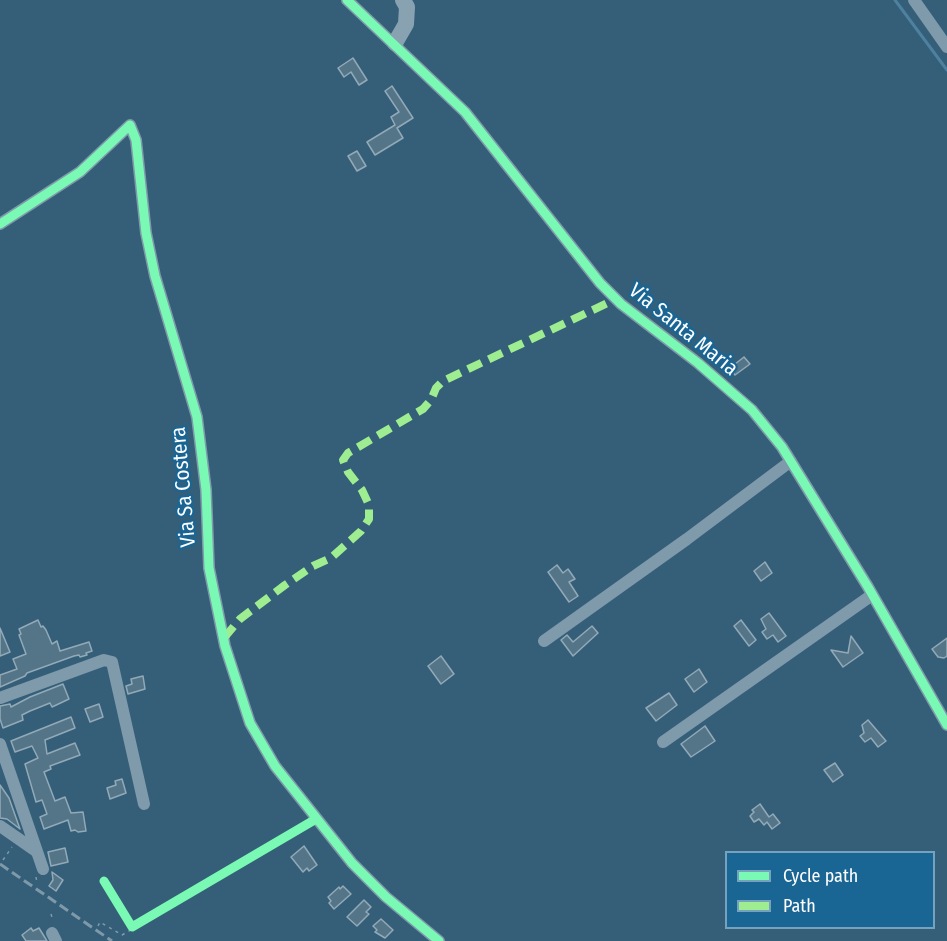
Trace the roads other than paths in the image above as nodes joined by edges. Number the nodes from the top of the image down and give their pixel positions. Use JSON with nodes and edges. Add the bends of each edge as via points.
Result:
{"nodes":[{"id":1,"x":347,"y":0,"type":"edge"},
{"id":2,"x":403,"y":0,"type":"edge"},
{"id":3,"x":914,"y":0,"type":"edge"},
{"id":4,"x":394,"y":43,"type":"junction"},
{"id":5,"x":947,"y":47,"type":"edge"},
{"id":6,"x":0,"y":224,"type":"edge"},
{"id":7,"x":790,"y":461,"type":"junction"},
{"id":8,"x":872,"y":595,"type":"junction"},
{"id":9,"x":544,"y":641,"type":"dead end"},
{"id":10,"x":0,"y":698,"type":"edge"},
{"id":11,"x":947,"y":725,"type":"edge"},
{"id":12,"x":663,"y":742,"type":"dead end"},
{"id":13,"x":0,"y":744,"type":"edge"},
{"id":14,"x":144,"y":804,"type":"dead end"},
{"id":15,"x":0,"y":826,"type":"edge"},
{"id":16,"x":36,"y":851,"type":"junction"},
{"id":17,"x":39,"y":871,"type":"road end"},
{"id":18,"x":433,"y":939,"type":"edge"}],
"edges":[{"from":1,"to":4,"type":"street","name":"Via Santa Maria"},
{"from":2,"to":4,"type":"main road","via":[[407,7],[406,24]]},
{"from":3,"to":5,"type":"street"},
{"from":4,"to":7,"type":"street","name":"Via Santa Maria","via":[[465,112],[600,283],[745,403]]},
{"from":6,"to":18,"type":"street","name":"Via Sa Costera","via":[[80,172],[130,125],[136,140],[155,276],[196,417],[207,490],[209,568],[225,646],[250,723],[275,766],[352,863]]},
{"from":7,"to":8,"type":"street","name":"Via Santa Maria"},
{"from":7,"to":9,"type":"street"},
{"from":8,"to":11,"type":"street","name":"Via Santa Maria"},
{"from":8,"to":12,"type":"street"},
{"from":10,"to":14,"type":"street","via":[[104,660],[112,662]]},
{"from":13,"to":16,"type":"street"},
{"from":15,"to":16,"type":"street"},
{"from":16,"to":17,"type":"street"}]}
